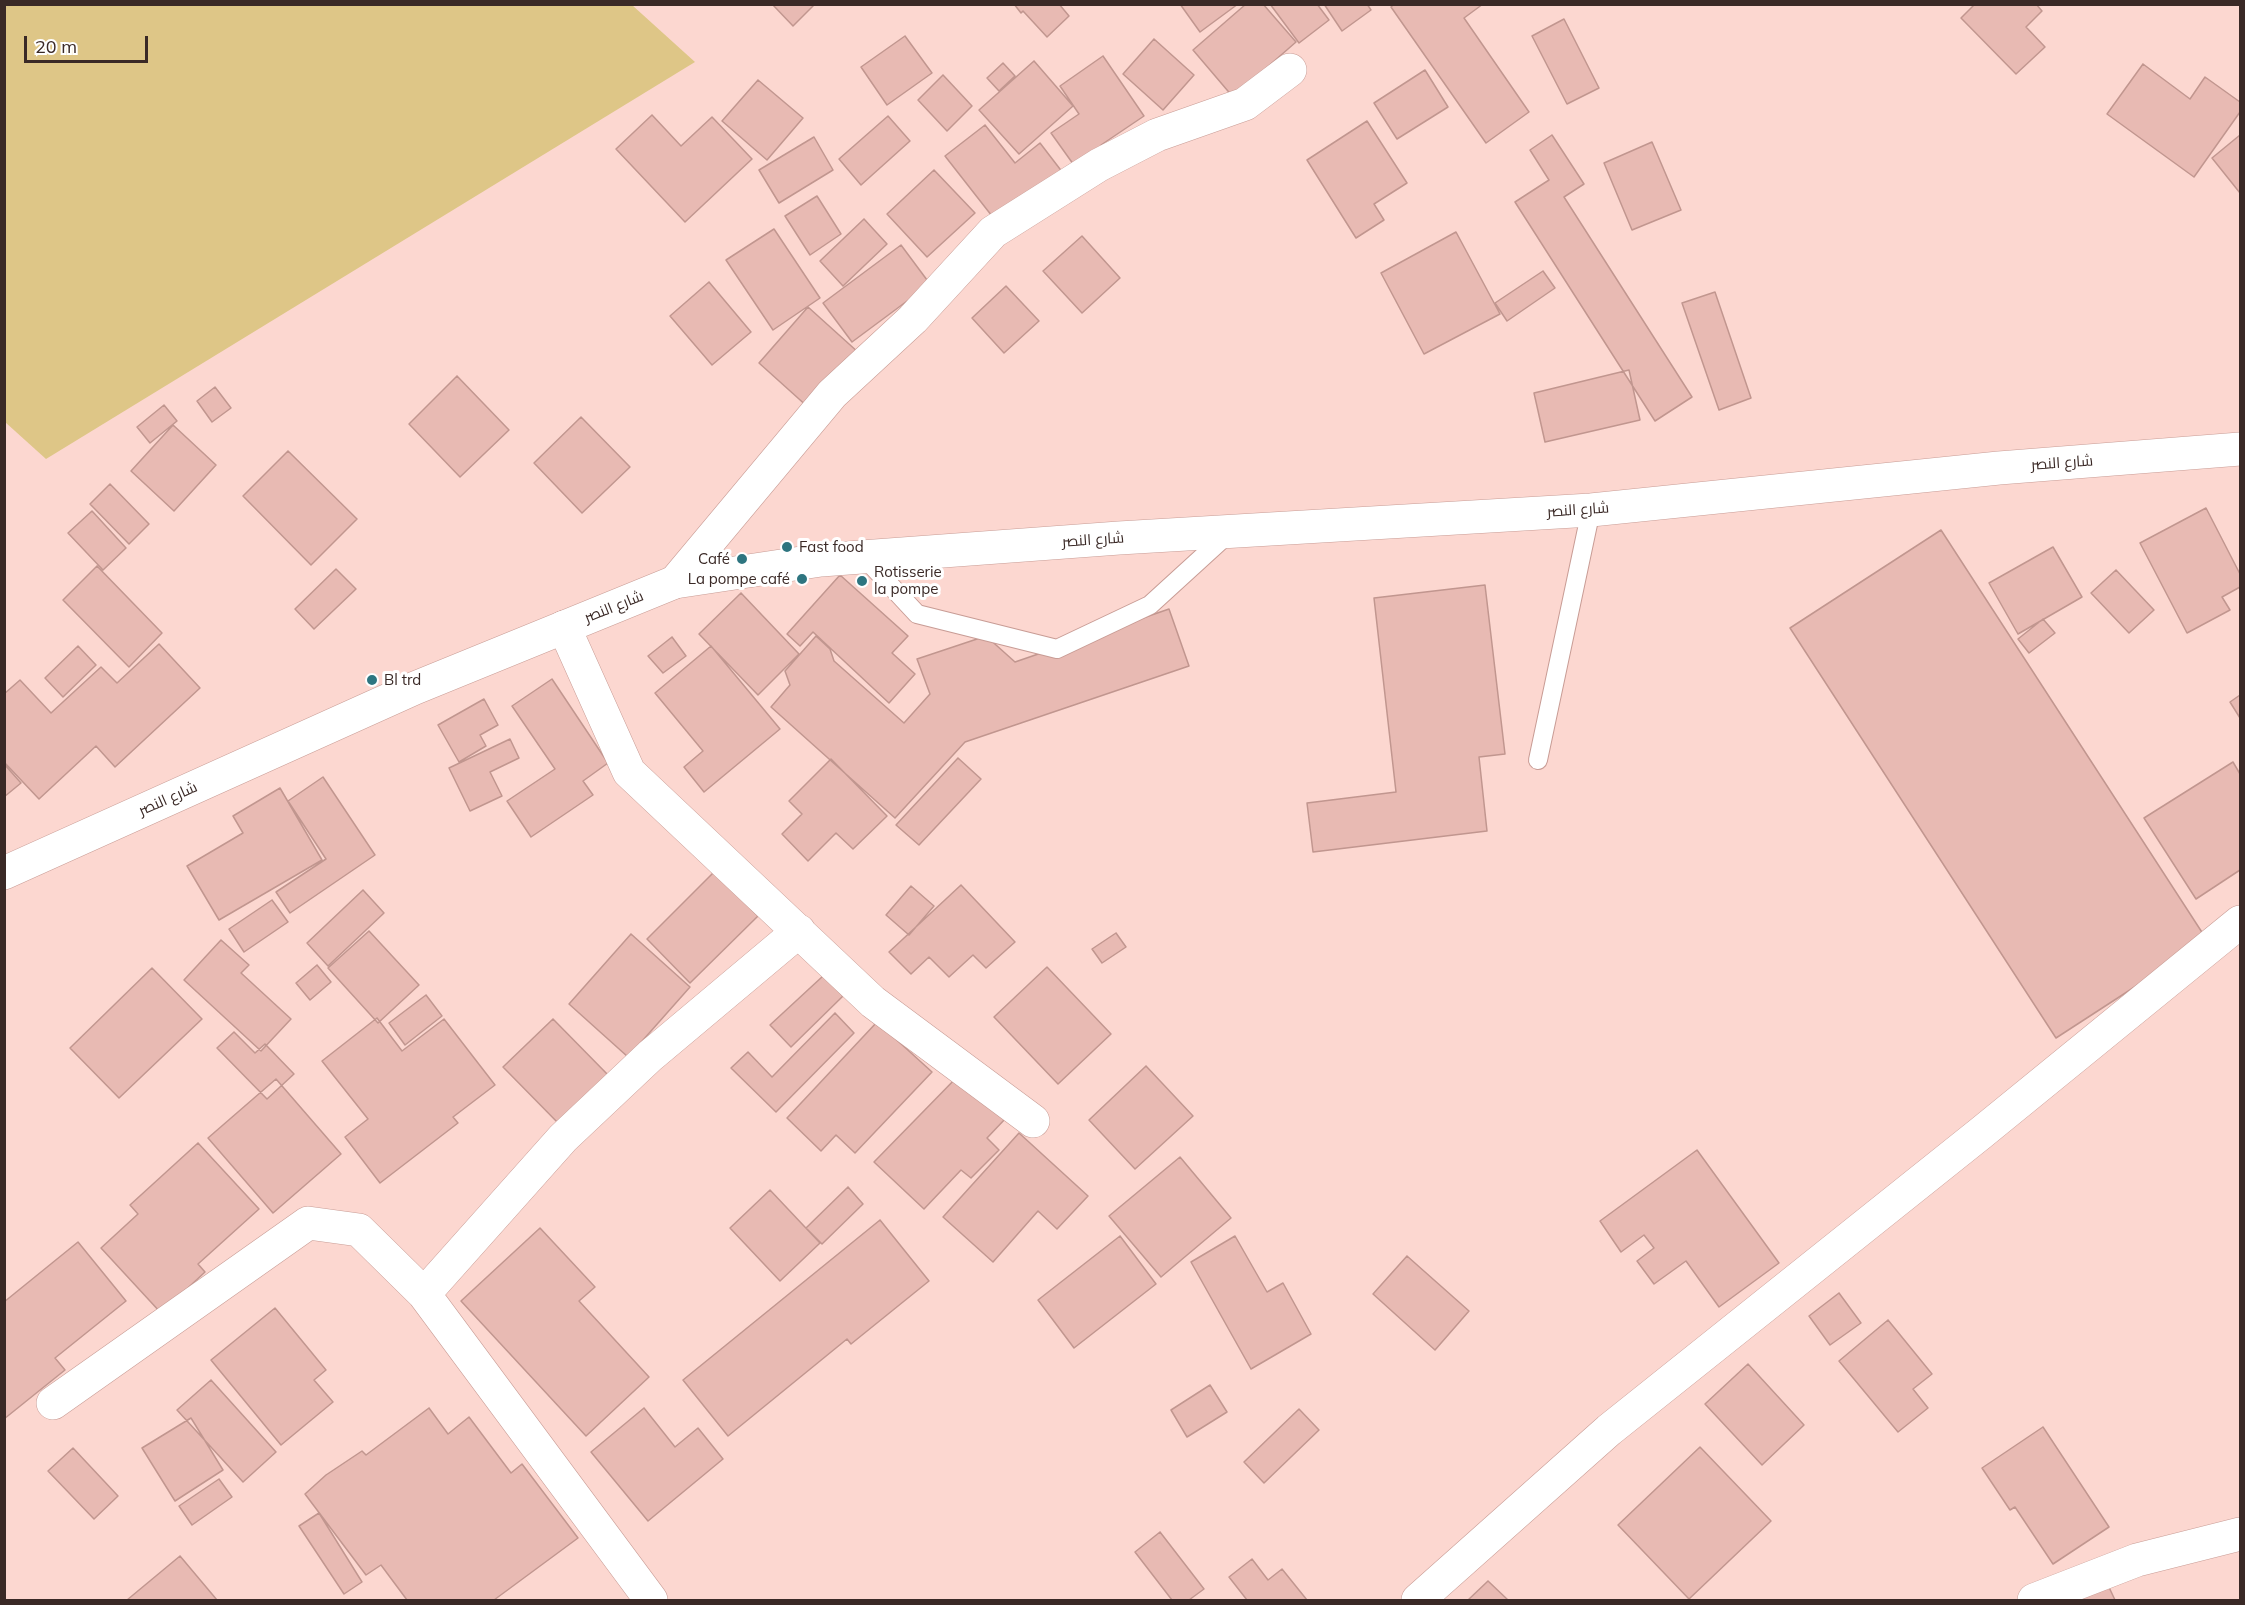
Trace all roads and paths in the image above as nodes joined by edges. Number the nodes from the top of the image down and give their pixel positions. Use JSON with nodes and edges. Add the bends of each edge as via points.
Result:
{"nodes":[{"id":1,"x":1290,"y":70,"type":"dead end"},
{"id":2,"x":2241,"y":449,"type":"edge"},
{"id":3,"x":1591,"y":510,"type":"junction"},
{"id":4,"x":1232,"y":531,"type":"junction"},
{"id":5,"x":864,"y":557,"type":"junction"},
{"id":6,"x":675,"y":582,"type":"junction"},
{"id":7,"x":564,"y":627,"type":"junction"},
{"id":8,"x":1538,"y":760,"type":"dead end"},
{"id":9,"x":4,"y":873,"type":"edge"},
{"id":10,"x":2241,"y":921,"type":"edge"},
{"id":11,"x":799,"y":931,"type":"junction"},
{"id":12,"x":1033,"y":1121,"type":"dead end"},
{"id":13,"x":424,"y":1294,"type":"junction"},
{"id":14,"x":53,"y":1403,"type":"dead end"},
{"id":15,"x":2241,"y":1534,"type":"edge"},
{"id":16,"x":651,"y":1600,"type":"edge"},
{"id":17,"x":1418,"y":1600,"type":"edge"},
{"id":18,"x":2034,"y":1600,"type":"edge"}],
"edges":[{"from":1,"to":6,"type":"street","via":[[1245,104],[1157,135],[1099,165],[993,232],[913,319],[832,394]]},
{"from":2,"to":3,"type":"street","name":"شارع النصر","via":[[1999,468]]},
{"from":3,"to":4,"type":"street","name":"شارع النصر"},
{"from":3,"to":8,"type":"lane"},
{"from":4,"to":5,"type":"street","name":"شارع النصر"},
{"from":4,"to":5,"type":"lane","via":[[1150,605],[1057,649],[917,614]]},
{"from":5,"to":6,"type":"street","name":"شارع النصر"},
{"from":6,"to":7,"type":"street","name":"شارع النصر"},
{"from":7,"to":9,"type":"street","name":"شارع النصر","via":[[415,688]]},
{"from":7,"to":11,"type":"street","via":[[628,772]]},
{"from":10,"to":17,"type":"street","via":[[1609,1430]]},
{"from":11,"to":12,"type":"street","via":[[873,1002]]},
{"from":11,"to":13,"type":"street","via":[[650,1056],[563,1138]]},
{"from":13,"to":14,"type":"street","via":[[359,1230],[308,1223]]},
{"from":13,"to":16,"type":"street"},
{"from":15,"to":18,"type":"street","via":[[2137,1560]]}]}
